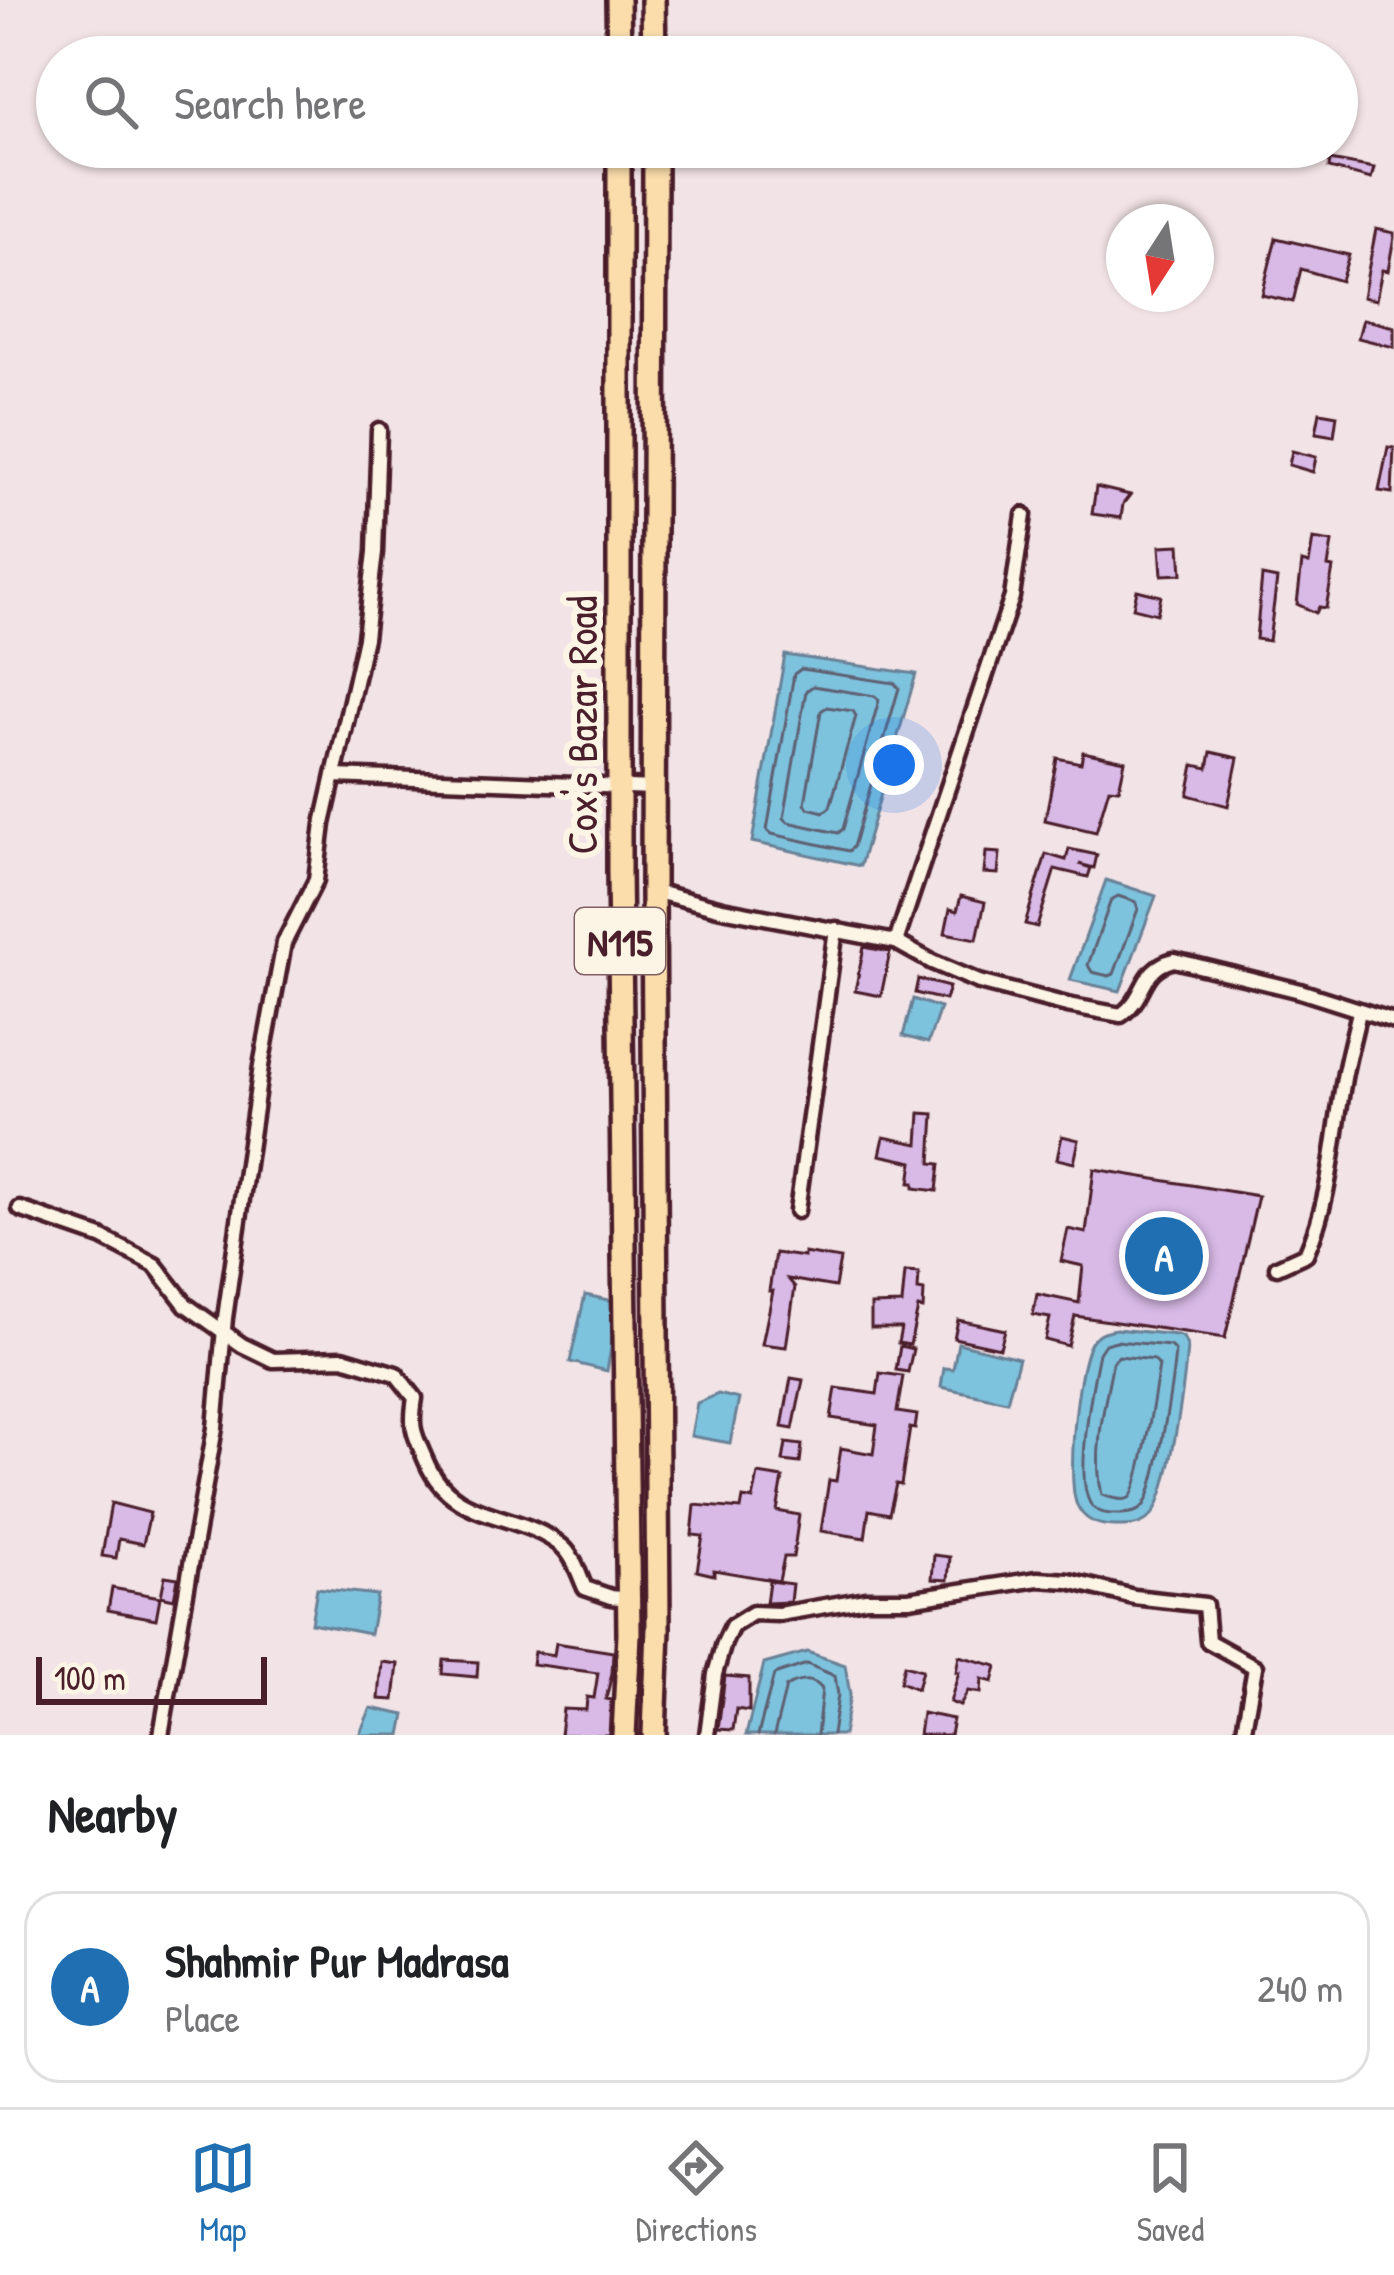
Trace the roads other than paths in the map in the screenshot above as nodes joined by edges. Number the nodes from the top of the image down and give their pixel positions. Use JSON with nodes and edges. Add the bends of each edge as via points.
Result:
{"nodes":[{"id":1,"x":618,"y":0,"type":"edge"},
{"id":2,"x":653,"y":0,"type":"edge"},
{"id":3,"x":619,"y":36,"type":"edge"},
{"id":4,"x":654,"y":36,"type":"edge"},
{"id":5,"x":619,"y":168,"type":"edge"},
{"id":6,"x":655,"y":168,"type":"edge"},
{"id":7,"x":379,"y":430,"type":"dead end"},
{"id":8,"x":1024,"y":515,"type":"dead end"},
{"id":9,"x":334,"y":776,"type":"junction"},
{"id":10,"x":655,"y":788,"type":"junction"},
{"id":11,"x":620,"y":789,"type":"junction"},
{"id":12,"x":653,"y":891,"type":"junction"},
{"id":13,"x":836,"y":929,"type":"junction"},
{"id":14,"x":896,"y":942,"type":"junction"},
{"id":15,"x":1359,"y":1012,"type":"junction"},
{"id":16,"x":1394,"y":1021,"type":"edge"},
{"id":17,"x":20,"y":1209,"type":"dead end"},
{"id":18,"x":797,"y":1211,"type":"dead end"},
{"id":19,"x":1277,"y":1267,"type":"dead end"},
{"id":20,"x":224,"y":1330,"type":"junction"},
{"id":21,"x":628,"y":1599,"type":"junction"},
{"id":22,"x":161,"y":1735,"type":"edge"},
{"id":23,"x":624,"y":1735,"type":"edge"},
{"id":24,"x":654,"y":1735,"type":"edge"},
{"id":25,"x":707,"y":1735,"type":"edge"},
{"id":26,"x":1243,"y":1735,"type":"edge"}],
"edges":[{"from":1,"to":3,"type":"highway"},
{"from":2,"to":4,"type":"highway"},
{"from":5,"to":11,"type":"highway","name":"Cox's Bazar Road","number":"N115"},
{"from":6,"to":10,"type":"highway","name":"Cox's Bazar Road","number":"N115"},
{"from":7,"to":9,"type":"street","via":[[365,638]]},
{"from":8,"to":14,"type":"street","via":[[1012,597]]},
{"from":9,"to":11,"type":"street"},
{"from":9,"to":20,"type":"street","via":[[316,880],[284,944],[276,984]]},
{"from":10,"to":11,"type":"street"},
{"from":10,"to":12,"type":"highway","name":"Cox's Bazar Road","number":"N115"},
{"from":11,"to":21,"type":"highway","name":"Cox's Bazar Road","number":"N115"},
{"from":12,"to":13,"type":"street"},
{"from":12,"to":24,"type":"highway","name":"Cox's Bazar Road","number":"N115"},
{"from":13,"to":14,"type":"street"},
{"from":13,"to":18,"type":"street"},
{"from":14,"to":15,"type":"street","via":[[980,982],[1121,1015],[1147,975],[1174,960]]},
{"from":15,"to":16,"type":"street"},
{"from":15,"to":19,"type":"street","via":[[1318,1229],[1306,1254]]},
{"from":17,"to":20,"type":"street","via":[[155,1265],[186,1305]]},
{"from":20,"to":21,"type":"street","via":[[273,1360],[344,1358],[396,1374],[415,1398],[411,1425],[434,1482],[459,1503],[568,1551],[585,1588]]},
{"from":20,"to":22,"type":"street","via":[[215,1428]]},
{"from":21,"to":23,"type":"highway","name":"Cox's Bazar Road","number":"N115"},
{"from":25,"to":26,"type":"street","via":[[724,1643],[753,1612],[1038,1580],[1205,1605],[1208,1641],[1255,1667]]}]}
